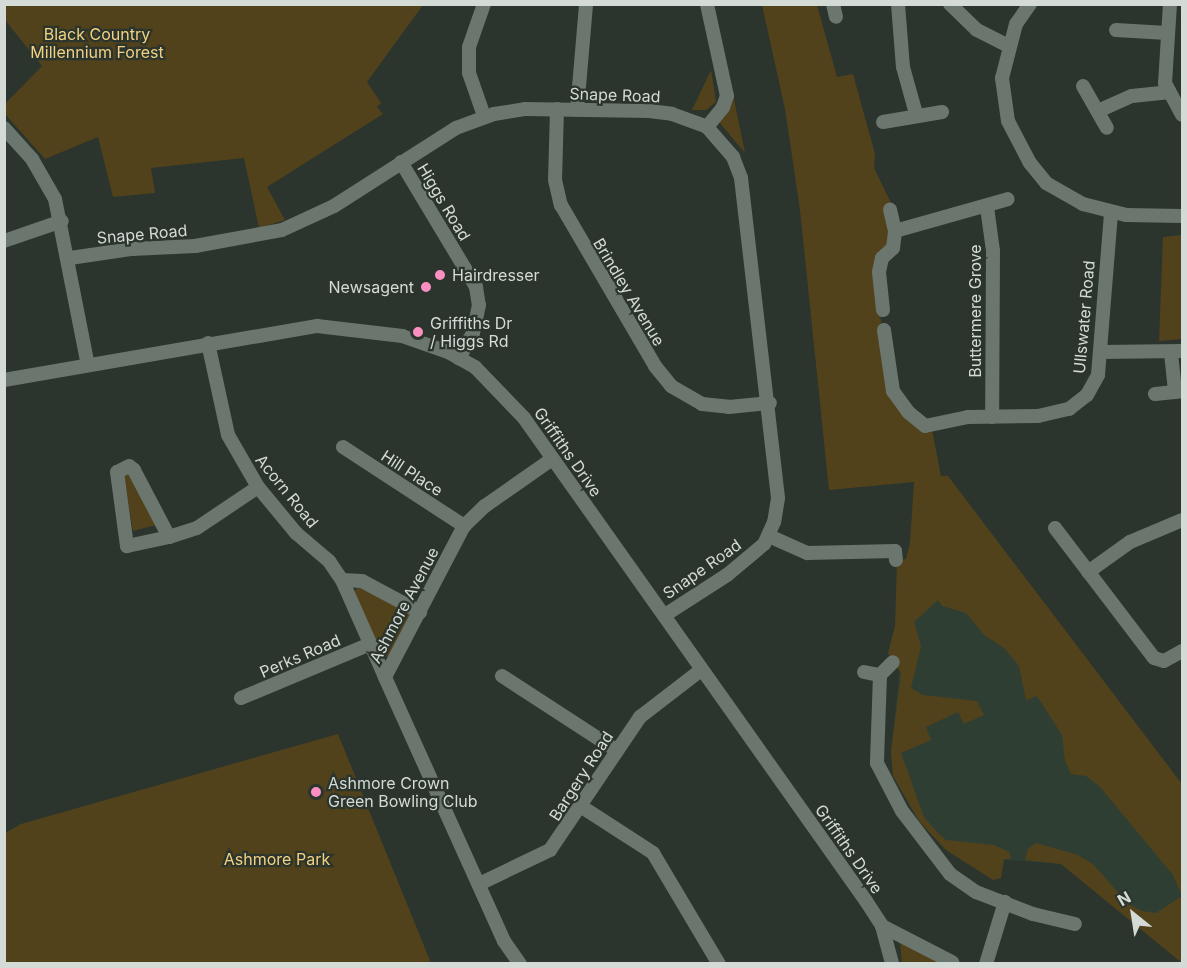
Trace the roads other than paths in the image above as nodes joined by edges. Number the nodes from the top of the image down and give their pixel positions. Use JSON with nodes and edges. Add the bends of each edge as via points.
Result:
{"nodes":[{"id":1,"x":484,"y":4,"type":"edge"},
{"id":2,"x":586,"y":4,"type":"edge"},
{"id":3,"x":707,"y":4,"type":"edge"},
{"id":4,"x":898,"y":4,"type":"edge"},
{"id":5,"x":950,"y":4,"type":"edge"},
{"id":6,"x":1030,"y":4,"type":"edge"},
{"id":7,"x":1170,"y":4,"type":"edge"},
{"id":8,"x":1116,"y":30,"type":"dead end"},
{"id":9,"x":1167,"y":33,"type":"junction"},
{"id":10,"x":1009,"y":46,"type":"junction"},
{"id":11,"x":1083,"y":86,"type":"dead end"},
{"id":12,"x":1168,"y":92,"type":"junction"},
{"id":13,"x":557,"y":109,"type":"junction"},
{"id":14,"x":577,"y":110,"type":"junction"},
{"id":15,"x":1098,"y":111,"type":"junction"},
{"id":16,"x":942,"y":112,"type":"dead end"},
{"id":17,"x":916,"y":114,"type":"junction"},
{"id":18,"x":1182,"y":115,"type":"edge"},
{"id":19,"x":484,"y":116,"type":"junction"},
{"id":20,"x":883,"y":122,"type":"dead end"},
{"id":21,"x":707,"y":127,"type":"junction"},
{"id":22,"x":4,"y":128,"type":"edge"},
{"id":23,"x":1107,"y":128,"type":"dead end"},
{"id":24,"x":401,"y":162,"type":"junction"},
{"id":25,"x":1008,"y":200,"type":"dead end"},
{"id":26,"x":987,"y":207,"type":"junction"},
{"id":27,"x":890,"y":210,"type":"dead end"},
{"id":28,"x":1111,"y":213,"type":"junction"},
{"id":29,"x":1182,"y":216,"type":"edge"},
{"id":30,"x":62,"y":221,"type":"junction"},
{"id":31,"x":895,"y":231,"type":"junction"},
{"id":32,"x":4,"y":241,"type":"edge"},
{"id":33,"x":70,"y":258,"type":"junction"},
{"id":34,"x":883,"y":310,"type":"dead end"},
{"id":35,"x":884,"y":330,"type":"dead end"},
{"id":36,"x":208,"y":343,"type":"junction"},
{"id":37,"x":1100,"y":352,"type":"junction"},
{"id":38,"x":1177,"y":352,"type":"edge"},
{"id":39,"x":459,"y":358,"type":"junction"},
{"id":40,"x":88,"y":365,"type":"junction"},
{"id":41,"x":4,"y":380,"type":"edge"},
{"id":42,"x":1179,"y":392,"type":"edge"},
{"id":43,"x":1155,"y":394,"type":"dead end"},
{"id":44,"x":770,"y":403,"type":"junction"},
{"id":45,"x":992,"y":417,"type":"junction"},
{"id":46,"x":343,"y":447,"type":"dead end"},
{"id":47,"x":552,"y":459,"type":"junction"},
{"id":48,"x":258,"y":486,"type":"junction"},
{"id":49,"x":1182,"y":520,"type":"edge"},
{"id":50,"x":464,"y":526,"type":"junction"},
{"id":51,"x":1055,"y":528,"type":"dead end"},
{"id":52,"x":768,"y":536,"type":"junction"},
{"id":53,"x":169,"y":537,"type":"junction"},
{"id":54,"x":896,"y":560,"type":"dead end"},
{"id":55,"x":1088,"y":572,"type":"junction"},
{"id":56,"x":342,"y":579,"type":"junction"},
{"id":57,"x":420,"y":612,"type":"junction"},
{"id":58,"x":665,"y":615,"type":"junction"},
{"id":59,"x":370,"y":644,"type":"junction"},
{"id":60,"x":1182,"y":651,"type":"edge"},
{"id":61,"x":893,"y":662,"type":"dead end"},
{"id":62,"x":702,"y":670,"type":"junction"},
{"id":63,"x":864,"y":672,"type":"dead end"},
{"id":64,"x":880,"y":675,"type":"junction"},
{"id":65,"x":502,"y":676,"type":"dead end"},
{"id":66,"x":385,"y":677,"type":"junction"},
{"id":67,"x":242,"y":698,"type":"dead end"},
{"id":68,"x":616,"y":750,"type":"junction"},
{"id":69,"x":582,"y":807,"type":"junction"},
{"id":70,"x":478,"y":884,"type":"junction"},
{"id":71,"x":1005,"y":902,"type":"junction"},
{"id":72,"x":1075,"y":924,"type":"dead end"},
{"id":73,"x":882,"y":926,"type":"junction"},
{"id":74,"x":520,"y":963,"type":"edge"},
{"id":75,"x":719,"y":963,"type":"edge"},
{"id":76,"x":892,"y":963,"type":"edge"},
{"id":77,"x":953,"y":963,"type":"edge"},
{"id":78,"x":986,"y":963,"type":"edge"}],
"edges":[{"from":1,"to":19,"type":"street","via":[[470,47],[469,73]]},
{"from":2,"to":14,"type":"street"},
{"from":3,"to":21,"type":"street","via":[[727,96]]},
{"from":4,"to":17,"type":"street","via":[[903,67]]},
{"from":5,"to":10,"type":"street","via":[[977,30]]},
{"from":6,"to":10,"type":"street","via":[[1016,24]]},
{"from":7,"to":9,"type":"street"},
{"from":8,"to":9,"type":"street"},
{"from":9,"to":12,"type":"street"},
{"from":10,"to":28,"type":"street","via":[[1002,78],[1003,98],[1022,152],[1046,183]]},
{"from":11,"to":15,"type":"street"},
{"from":12,"to":15,"type":"street","via":[[1132,96]]},
{"from":12,"to":18,"type":"street"},
{"from":13,"to":14,"type":"street","name":"Snape Road"},
{"from":13,"to":19,"type":"street","name":"Snape Road"},
{"from":13,"to":44,"type":"street","name":"Brindley Avenue","via":[[555,180],[561,205],[655,366],[671,386],[702,404],[729,407]]},
{"from":14,"to":21,"type":"street","name":"Snape Road","via":[[672,114]]},
{"from":15,"to":23,"type":"street"},
{"from":16,"to":17,"type":"street"},
{"from":17,"to":20,"type":"street"},
{"from":19,"to":24,"type":"street","name":"Snape Road","via":[[456,128]]},
{"from":21,"to":44,"type":"street","name":"Snape Road","via":[[733,157],[741,178]]},
{"from":22,"to":30,"type":"street","via":[[42,175]]},
{"from":24,"to":33,"type":"street","name":"Snape Road","via":[[317,216],[282,230],[195,246],[132,249]]},
{"from":24,"to":39,"type":"street","name":"Higgs Road","via":[[476,287],[479,305],[475,324]]},
{"from":25,"to":26,"type":"street"},
{"from":26,"to":31,"type":"street"},
{"from":26,"to":45,"type":"street","name":"Buttermere Grove","via":[[993,251]]},
{"from":27,"to":31,"type":"street"},
{"from":28,"to":29,"type":"street"},
{"from":28,"to":37,"type":"street","name":"Ullswater Road"},
{"from":30,"to":32,"type":"street"},
{"from":30,"to":33,"type":"street"},
{"from":31,"to":34,"type":"street","via":[[893,248],[882,258],[879,272]]},
{"from":33,"to":40,"type":"street"},
{"from":35,"to":45,"type":"street","name":"Ullswater Road","via":[[893,391],[919,422],[932,426],[960,418]]},
{"from":36,"to":39,"type":"street","name":"Griffiths Drive","via":[[295,327],[340,326],[402,336]]},
{"from":36,"to":40,"type":"street","name":"Griffiths Drive"},
{"from":36,"to":48,"type":"street","name":"Acorn Road","via":[[228,435]]},
{"from":37,"to":38,"type":"street"},
{"from":37,"to":45,"type":"street","name":"Ullswater Road","via":[[1095,385],[1069,409],[1038,416]]},
{"from":38,"to":42,"type":"street"},
{"from":39,"to":47,"type":"street","name":"Griffiths Drive","via":[[490,380]]},
{"from":40,"to":41,"type":"street","name":"Griffiths Drive"},
{"from":42,"to":43,"type":"street"},
{"from":44,"to":52,"type":"street","name":"Snape Road","via":[[779,485],[777,511]]},
{"from":46,"to":50,"type":"street","name":"Hill Place"},
{"from":47,"to":50,"type":"street","name":"Ashmore Avenue","via":[[485,506]]},
{"from":47,"to":58,"type":"street","name":"Griffiths Drive"},
{"from":48,"to":53,"type":"street","via":[[197,528]]},
{"from":48,"to":56,"type":"street","name":"Acorn Road"},
{"from":49,"to":55,"type":"street","via":[[1130,542]]},
{"from":50,"to":57,"type":"street","name":"Ashmore Avenue"},
{"from":51,"to":55,"type":"street"},
{"from":52,"to":54,"type":"street","via":[[807,553],[895,551]]},
{"from":52,"to":58,"type":"street","name":"Snape Road","via":[[736,569]]},
{"from":53,"to":53,"type":"street","via":[[135,470],[129,466],[117,472],[127,546]]},
{"from":55,"to":60,"type":"street","via":[[1154,657],[1164,661]]},
{"from":56,"to":57,"type":"street","via":[[362,581]]},
{"from":56,"to":59,"type":"street","name":"Acorn Road"},
{"from":57,"to":66,"type":"street","name":"Ashmore Avenue"},
{"from":58,"to":62,"type":"street","name":"Griffiths Drive"},
{"from":59,"to":66,"type":"street","name":"Acorn Road"},
{"from":59,"to":67,"type":"street","name":"Perks Road"},
{"from":61,"to":64,"type":"street"},
{"from":62,"to":68,"type":"street","name":"Bargery Road","via":[[650,707]]},
{"from":62,"to":73,"type":"street","name":"Griffiths Drive"},
{"from":63,"to":64,"type":"street"},
{"from":64,"to":71,"type":"street","via":[[875,752],[883,778],[902,811],[957,881]]},
{"from":65,"to":68,"type":"street"},
{"from":66,"to":70,"type":"street","name":"Ashmore Avenue"},
{"from":68,"to":69,"type":"street","name":"Bargery Road"},
{"from":69,"to":70,"type":"street","name":"Bargery Road","via":[[550,850]]},
{"from":69,"to":75,"type":"street","via":[[653,853]]},
{"from":70,"to":74,"type":"street","name":"Ashmore Avenue","via":[[504,941]]},
{"from":71,"to":72,"type":"street"},
{"from":71,"to":78,"type":"street"},
{"from":73,"to":76,"type":"street","name":"Griffiths Drive"},
{"from":73,"to":77,"type":"street"}]}
